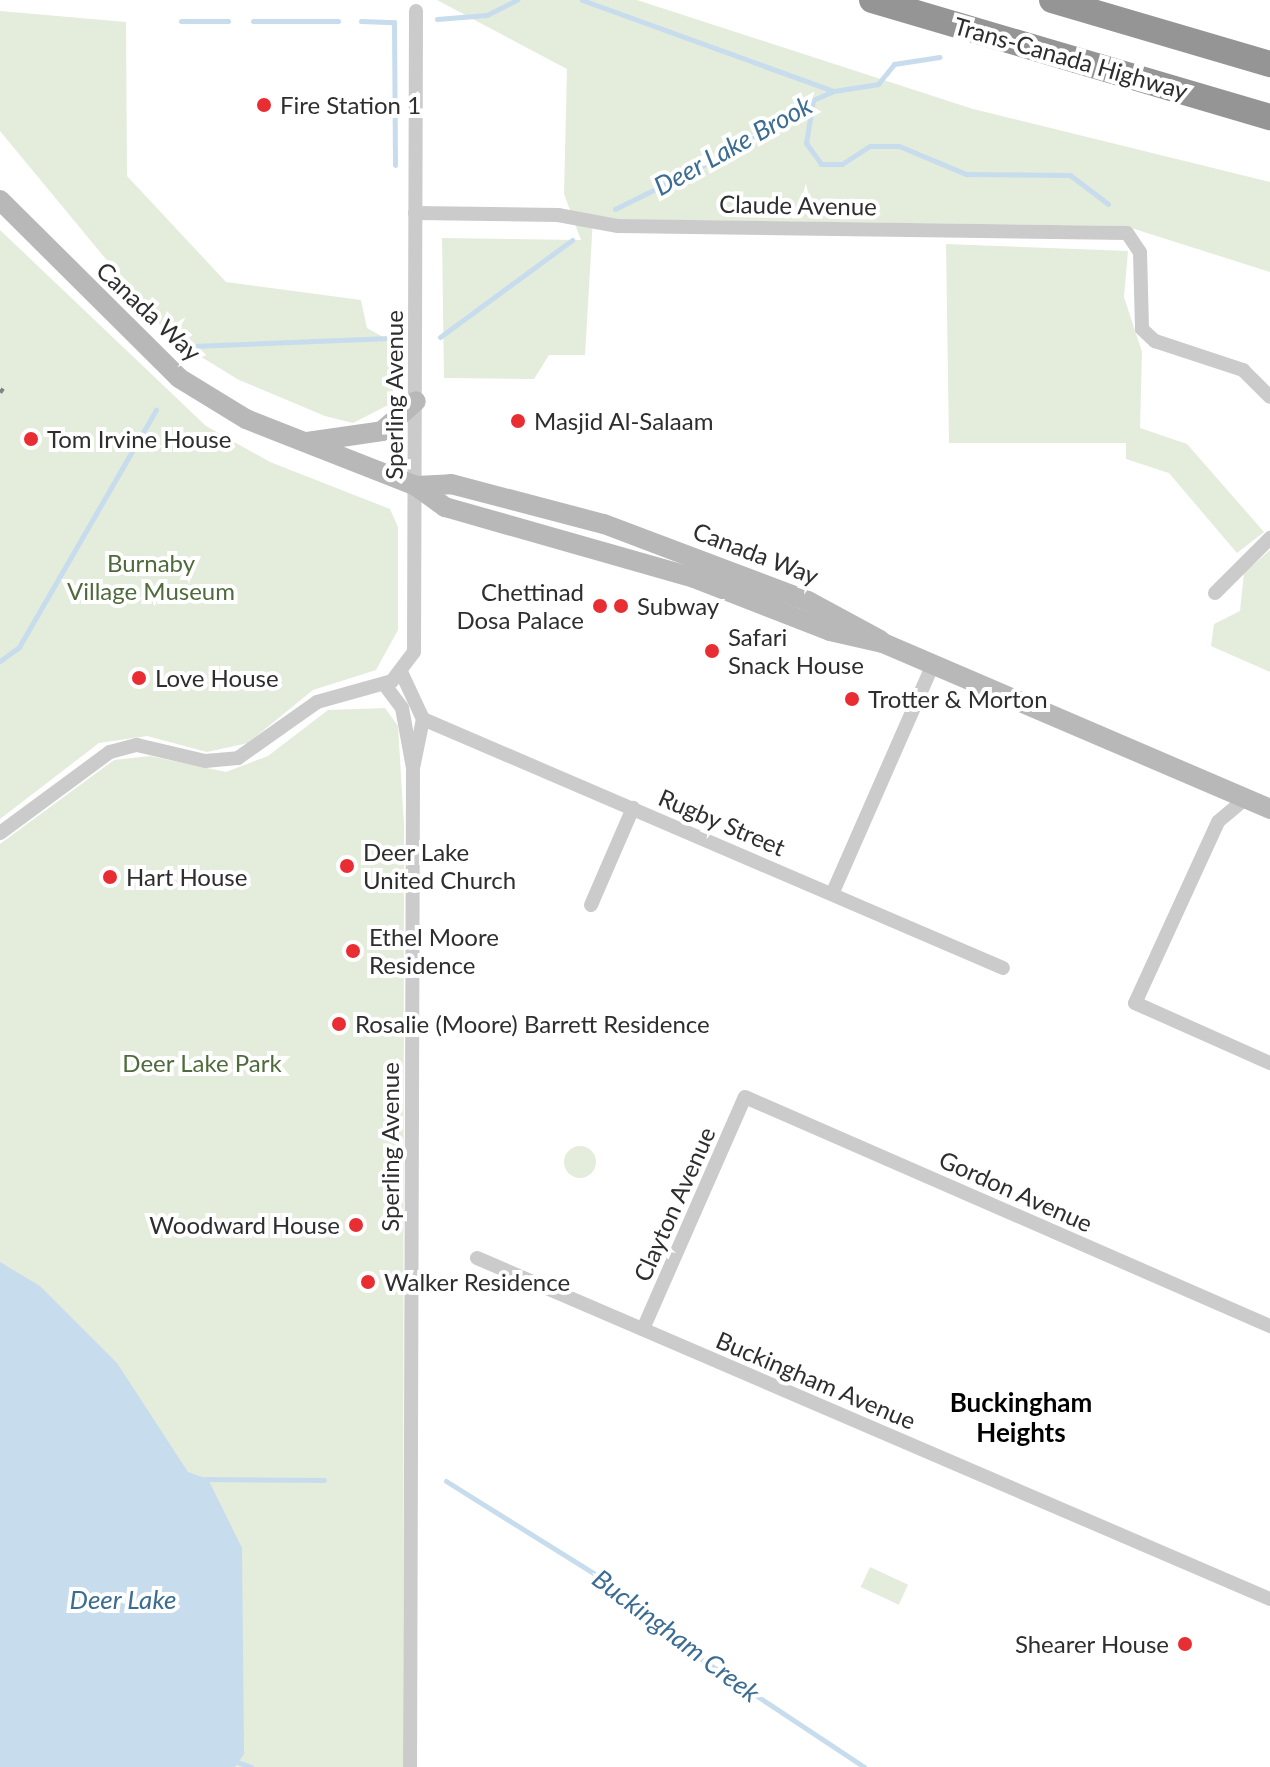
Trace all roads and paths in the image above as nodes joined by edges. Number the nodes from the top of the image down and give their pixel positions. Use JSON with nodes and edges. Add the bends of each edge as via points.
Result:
{"nodes":[{"id":1,"x":872,"y":0,"type":"edge"},
{"id":2,"x":1052,"y":0,"type":"edge"},
{"id":3,"x":416,"y":11,"type":"dead end"},
{"id":4,"x":1270,"y":64,"type":"edge"},
{"id":5,"x":1270,"y":117,"type":"edge"},
{"id":6,"x":0,"y":200,"type":"edge"},
{"id":7,"x":415,"y":213,"type":"junction"},
{"id":8,"x":1270,"y":397,"type":"edge"},
{"id":9,"x":416,"y":401,"type":"junction"},
{"id":10,"x":303,"y":442,"type":"junction"},
{"id":11,"x":416,"y":486,"type":"junction"},
{"id":12,"x":1270,"y":538,"type":"edge"},
{"id":13,"x":1215,"y":593,"type":"dead end"},
{"id":14,"x":883,"y":643,"type":"junction"},
{"id":15,"x":932,"y":666,"type":"junction"},
{"id":16,"x":402,"y":674,"type":"junction"},
{"id":17,"x":384,"y":684,"type":"junction"},
{"id":18,"x":423,"y":719,"type":"junction"},
{"id":19,"x":413,"y":768,"type":"junction"},
{"id":20,"x":1245,"y":799,"type":"junction"},
{"id":21,"x":633,"y":808,"type":"junction"},
{"id":22,"x":1270,"y":809,"type":"edge"},
{"id":23,"x":0,"y":833,"type":"edge"},
{"id":24,"x":833,"y":892,"type":"junction"},
{"id":25,"x":591,"y":905,"type":"dead end"},
{"id":26,"x":1003,"y":968,"type":"dead end"},
{"id":27,"x":1270,"y":1063,"type":"edge"},
{"id":28,"x":745,"y":1097,"type":"joint"},
{"id":29,"x":477,"y":1258,"type":"dead end"},
{"id":30,"x":1268,"y":1319,"type":"edge"},
{"id":31,"x":643,"y":1329,"type":"junction"},
{"id":32,"x":1270,"y":1599,"type":"edge"},
{"id":33,"x":410,"y":1767,"type":"edge"}],
"edges":[{"from":1,"to":5,"type":"highway","name":"Trans-Canada Highway"},
{"from":2,"to":4,"type":"highway","name":"Trans-Canada Highway"},
{"from":3,"to":7,"type":"street","name":"Sperling Avenue"},
{"from":6,"to":10,"type":"main road","name":"Canada Way","via":[[179,378]]},
{"from":7,"to":8,"type":"street","name":"Claude Avenue","via":[[558,215],[618,226],[1132,236],[1140,252],[1142,329],[1155,341],[1243,370]]},
{"from":7,"to":9,"type":"street","name":"Sperling Avenue"},
{"from":9,"to":10,"type":"main road","via":[[382,431]]},
{"from":9,"to":11,"type":"street","name":"Sperling Avenue"},
{"from":10,"to":11,"type":"main road","name":"Canada Way"},
{"from":11,"to":14,"type":"main road","name":"Canada Way","via":[[445,507],[694,578],[830,631]]},
{"from":11,"to":14,"type":"main road","name":"Canada Way","via":[[451,484],[604,524],[808,601]]},
{"from":11,"to":16,"type":"street","name":"Sperling Avenue","via":[[416,642]]},
{"from":12,"to":13,"type":"street"},
{"from":14,"to":15,"type":"main road","name":"Canada Way"},
{"from":15,"to":20,"type":"main road","name":"Canada Way"},
{"from":15,"to":24,"type":"street"},
{"from":16,"to":17,"type":"street"},
{"from":16,"to":18,"type":"street"},
{"from":17,"to":19,"type":"street","name":"Sperling Avenue","via":[[402,708]]},
{"from":17,"to":23,"type":"street","via":[[317,702],[238,758],[205,761],[137,745],[110,752]]},
{"from":18,"to":19,"type":"street","name":"Sperling Avenue"},
{"from":18,"to":21,"type":"street","name":"Rugby Street"},
{"from":19,"to":33,"type":"street","name":"Sperling Avenue"},
{"from":20,"to":22,"type":"main road","name":"Canada Way"},
{"from":20,"to":27,"type":"street","via":[[1218,822],[1135,1003]]},
{"from":21,"to":24,"type":"street","name":"Rugby Street"},
{"from":21,"to":25,"type":"street"},
{"from":24,"to":26,"type":"street","name":"Rugby Street"},
{"from":28,"to":30,"type":"street","name":"Gordon Avenue"},
{"from":28,"to":31,"type":"street","name":"Clayton Avenue"},
{"from":29,"to":31,"type":"street","name":"Buckingham Avenue"},
{"from":31,"to":32,"type":"street","name":"Buckingham Avenue"}]}
